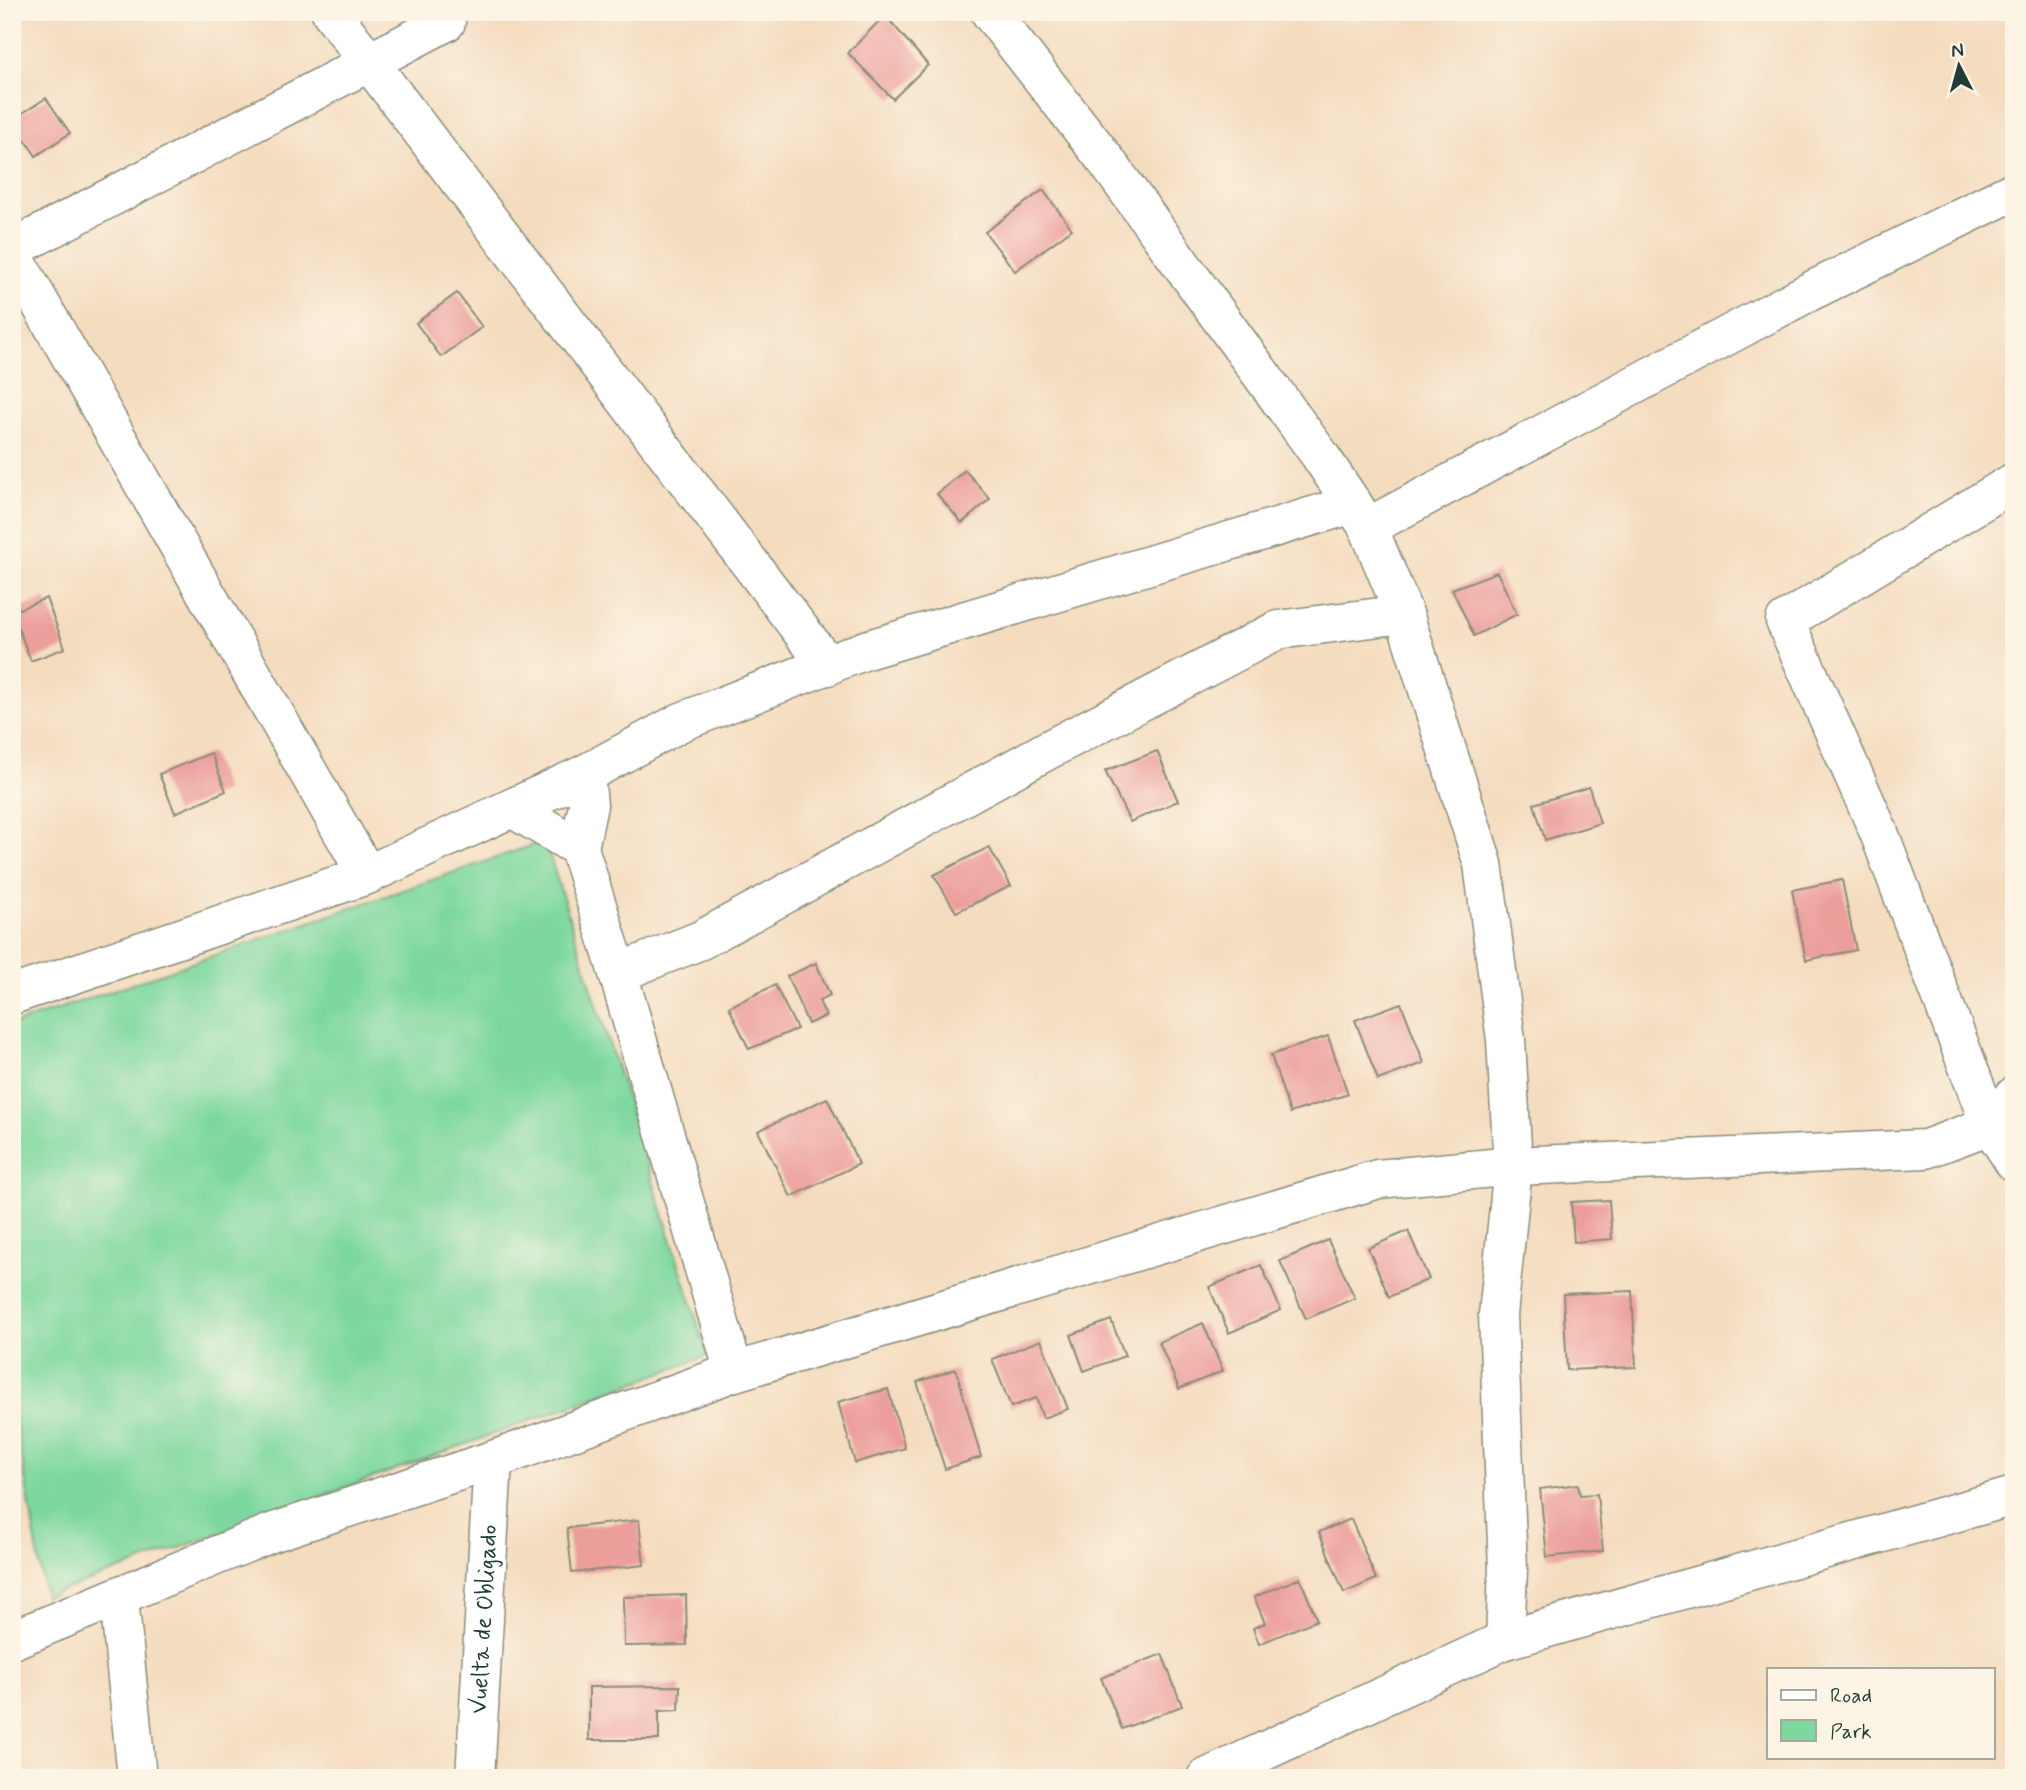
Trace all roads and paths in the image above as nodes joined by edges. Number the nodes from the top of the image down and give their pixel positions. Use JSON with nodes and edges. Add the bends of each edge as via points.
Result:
{"nodes":[{"id":1,"x":331,"y":12,"type":"edge"},
{"id":2,"x":990,"y":12,"type":"edge"},
{"id":3,"x":446,"y":22,"type":"dead end"},
{"id":4,"x":369,"y":63,"type":"junction"},
{"id":5,"x":2014,"y":191,"type":"edge"},
{"id":6,"x":12,"y":252,"type":"edge"},
{"id":7,"x":2014,"y":482,"type":"edge"},
{"id":8,"x":1361,"y":516,"type":"junction"},
{"id":9,"x":1404,"y":614,"type":"junction"},
{"id":10,"x":828,"y":666,"type":"junction"},
{"id":11,"x":585,"y":774,"type":"junction"},
{"id":12,"x":512,"y":808,"type":"junction"},
{"id":13,"x":579,"y":848,"type":"junction"},
{"id":14,"x":367,"y":876,"type":"junction"},
{"id":15,"x":618,"y":973,"type":"junction"},
{"id":16,"x":12,"y":995,"type":"edge"},
{"id":17,"x":2002,"y":1111,"type":"edge"},
{"id":18,"x":2014,"y":1161,"type":"edge"},
{"id":19,"x":1513,"y":1166,"type":"junction"},
{"id":20,"x":734,"y":1371,"type":"junction"},
{"id":21,"x":493,"y":1460,"type":"junction"},
{"id":22,"x":2014,"y":1496,"type":"edge"},
{"id":23,"x":118,"y":1598,"type":"junction"},
{"id":24,"x":14,"y":1628,"type":"edge"},
{"id":25,"x":1505,"y":1640,"type":"junction"},
{"id":26,"x":137,"y":1778,"type":"edge"},
{"id":27,"x":475,"y":1778,"type":"edge"},
{"id":28,"x":1206,"y":1778,"type":"edge"}],
"edges":[{"from":1,"to":4,"type":"street"},
{"from":2,"to":8,"type":"street","via":[[1105,159]]},
{"from":3,"to":4,"type":"street"},
{"from":4,"to":6,"type":"street"},
{"from":4,"to":10,"type":"street"},
{"from":5,"to":8,"type":"street"},
{"from":6,"to":14,"type":"street"},
{"from":7,"to":17,"type":"street","via":[[1785,621]]},
{"from":8,"to":9,"type":"street"},
{"from":8,"to":10,"type":"street","via":[[866,650]]},
{"from":9,"to":15,"type":"street","via":[[1278,630],[701,940]]},
{"from":9,"to":19,"type":"street","via":[[1483,864],[1506,1040]]},
{"from":10,"to":11,"type":"street","via":[[681,722]]},
{"from":11,"to":12,"type":"street"},
{"from":11,"to":13,"type":"street","via":[[588,805]]},
{"from":12,"to":13,"type":"street"},
{"from":12,"to":14,"type":"street"},
{"from":13,"to":15,"type":"street"},
{"from":14,"to":16,"type":"street"},
{"from":15,"to":20,"type":"street"},
{"from":17,"to":18,"type":"street"},
{"from":17,"to":19,"type":"street","via":[[1926,1149]]},
{"from":19,"to":20,"type":"street","via":[[1377,1179]]},
{"from":19,"to":25,"type":"street","via":[[1498,1315],[1508,1569]]},
{"from":20,"to":21,"type":"street"},
{"from":21,"to":23,"type":"street","via":[[271,1533]]},
{"from":21,"to":27,"type":"street","name":"Vuelta de Obligado"},
{"from":22,"to":25,"type":"street"},
{"from":23,"to":24,"type":"street"},
{"from":23,"to":26,"type":"street"},
{"from":25,"to":28,"type":"street"}]}
